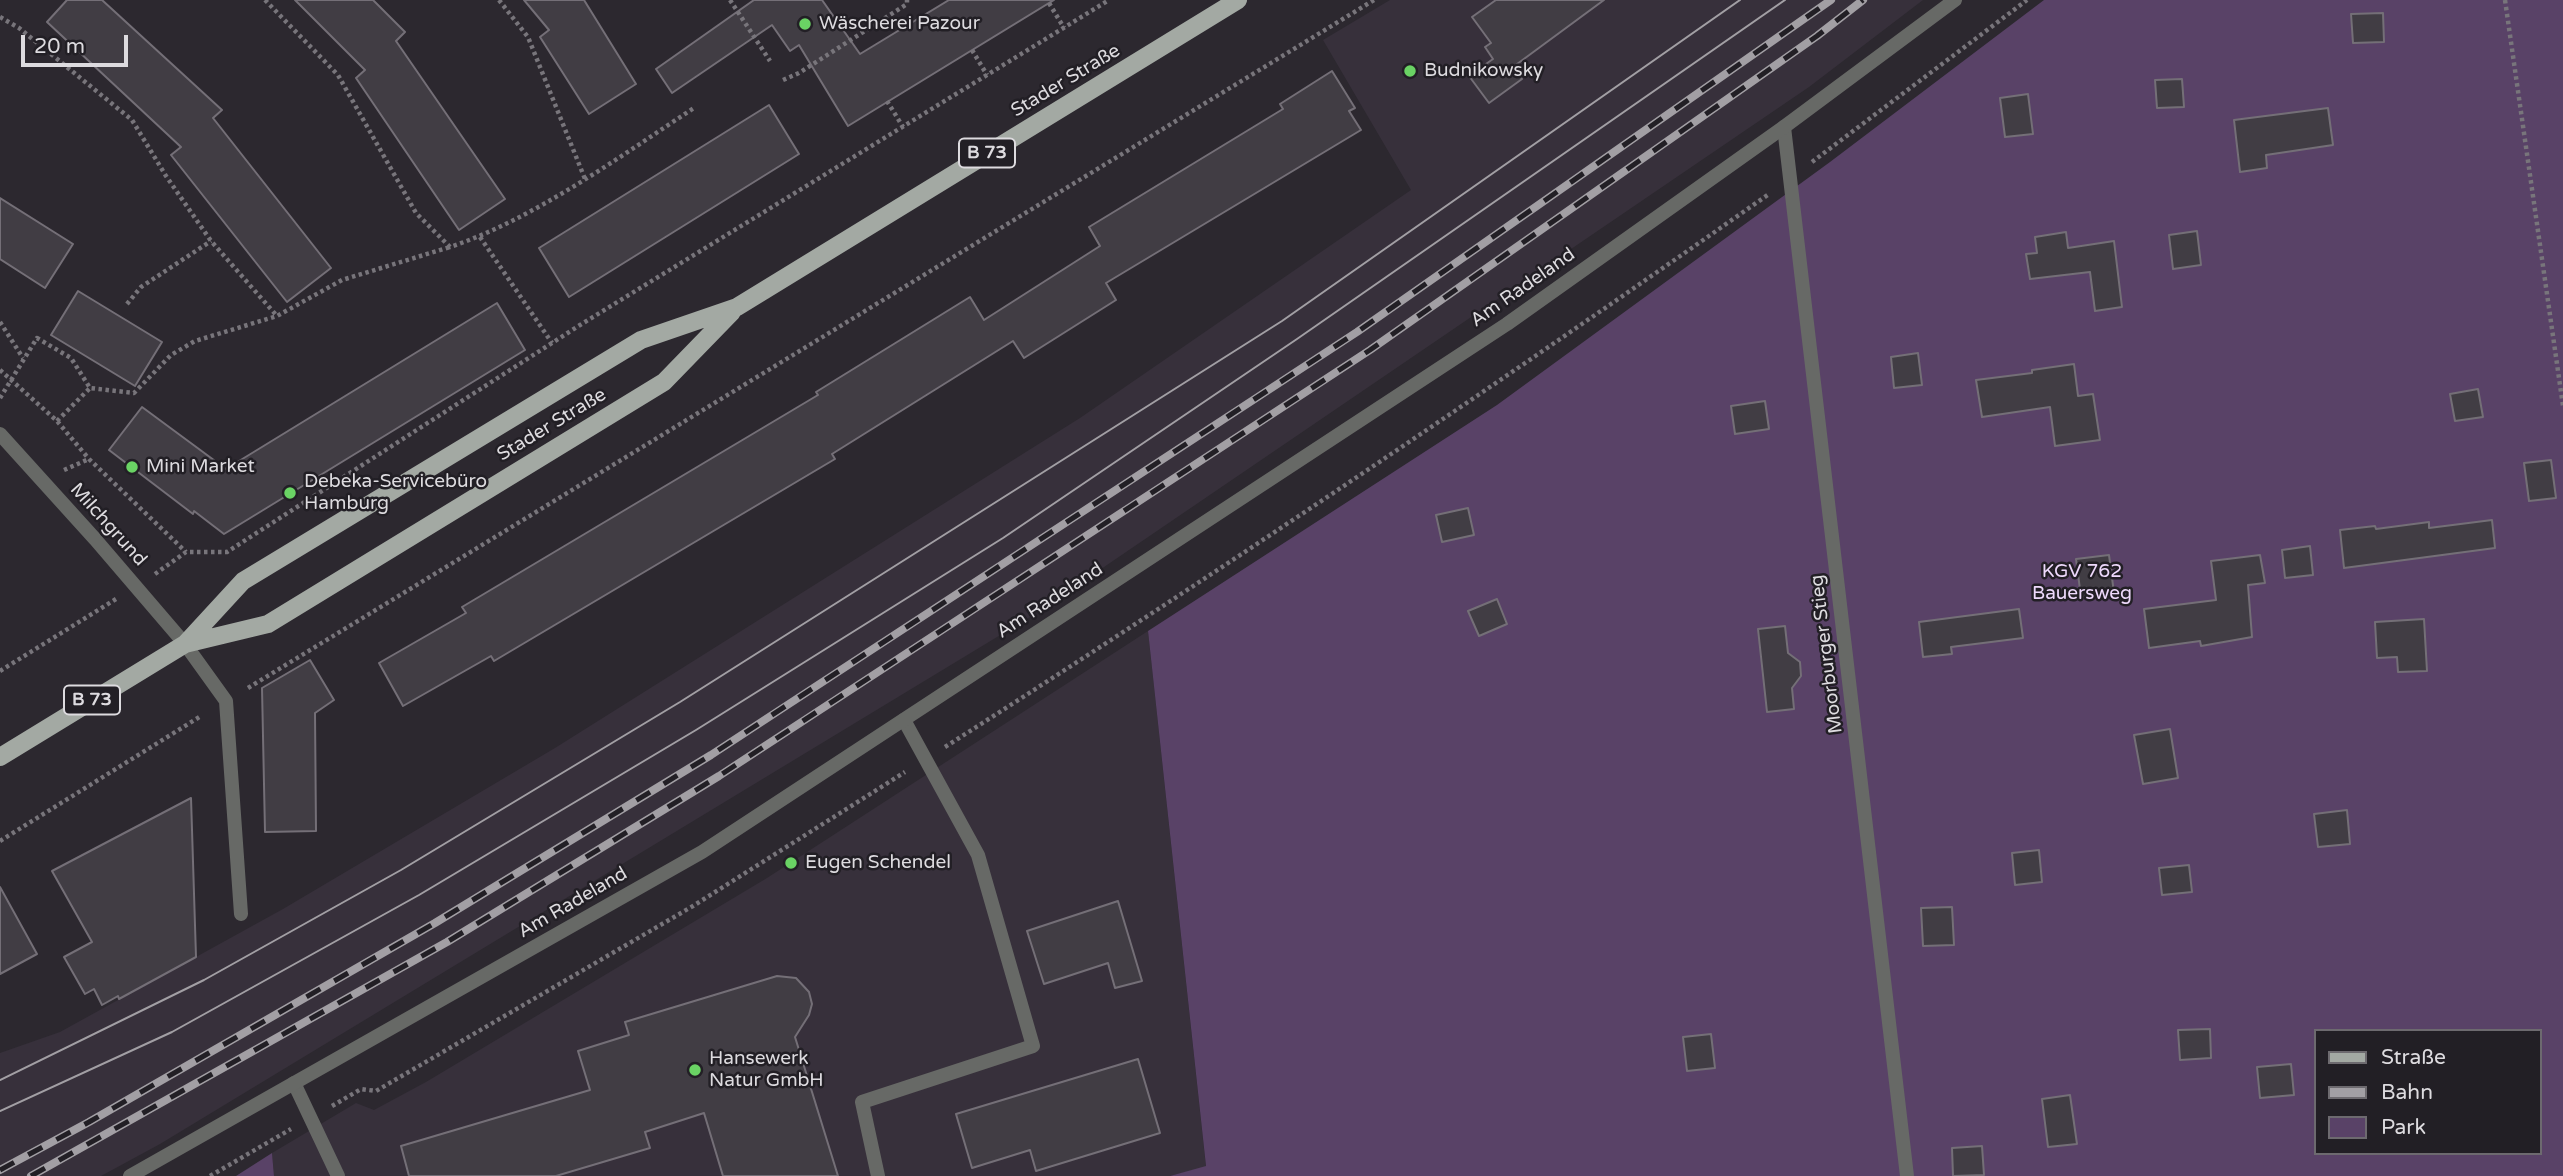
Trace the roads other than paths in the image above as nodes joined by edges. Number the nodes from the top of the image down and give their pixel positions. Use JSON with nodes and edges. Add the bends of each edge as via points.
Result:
{"nodes":[{"id":1,"x":1238,"y":0,"type":"edge"},
{"id":2,"x":1955,"y":0,"type":"edge"},
{"id":3,"x":1784,"y":127,"type":"junction"},
{"id":4,"x":737,"y":307,"type":"junction"},
{"id":5,"x":0,"y":434,"type":"edge"},
{"id":6,"x":185,"y":644,"type":"junction"},
{"id":7,"x":904,"y":720,"type":"junction"},
{"id":8,"x":0,"y":757,"type":"edge"},
{"id":9,"x":241,"y":914,"type":"dead end"},
{"id":10,"x":294,"y":1083,"type":"junction"},
{"id":11,"x":130,"y":1176,"type":"edge"},
{"id":12,"x":338,"y":1176,"type":"edge"},
{"id":13,"x":878,"y":1176,"type":"edge"},
{"id":14,"x":1908,"y":1176,"type":"edge"}],
"edges":[{"from":1,"to":4,"type":"main road","name":"Stader Straße","number":"B 73"},
{"from":2,"to":3,"type":"street","name":"Am Radeland"},
{"from":3,"to":7,"type":"street","name":"Am Radeland","via":[[1507,324]]},
{"from":3,"to":14,"type":"street","name":"Moorburger Stieg"},
{"from":4,"to":6,"type":"main road","name":"Stader Straße","number":"B 73","via":[[641,340],[243,581]]},
{"from":4,"to":6,"type":"main road","name":"Stader Straße","number":"B 73","via":[[664,382],[268,624]]},
{"from":5,"to":6,"type":"street","name":"Milchgrund"},
{"from":6,"to":8,"type":"main road","name":"Stader Straße","number":"B 73"},
{"from":6,"to":9,"type":"street","name":"Milchgrund","via":[[226,701]]},
{"from":7,"to":10,"type":"street","name":"Am Radeland","via":[[702,852]]},
{"from":7,"to":13,"type":"street","via":[[978,855],[1034,1046],[862,1102]]},
{"from":10,"to":11,"type":"street","name":"Am Radeland"},
{"from":10,"to":12,"type":"street"}]}
